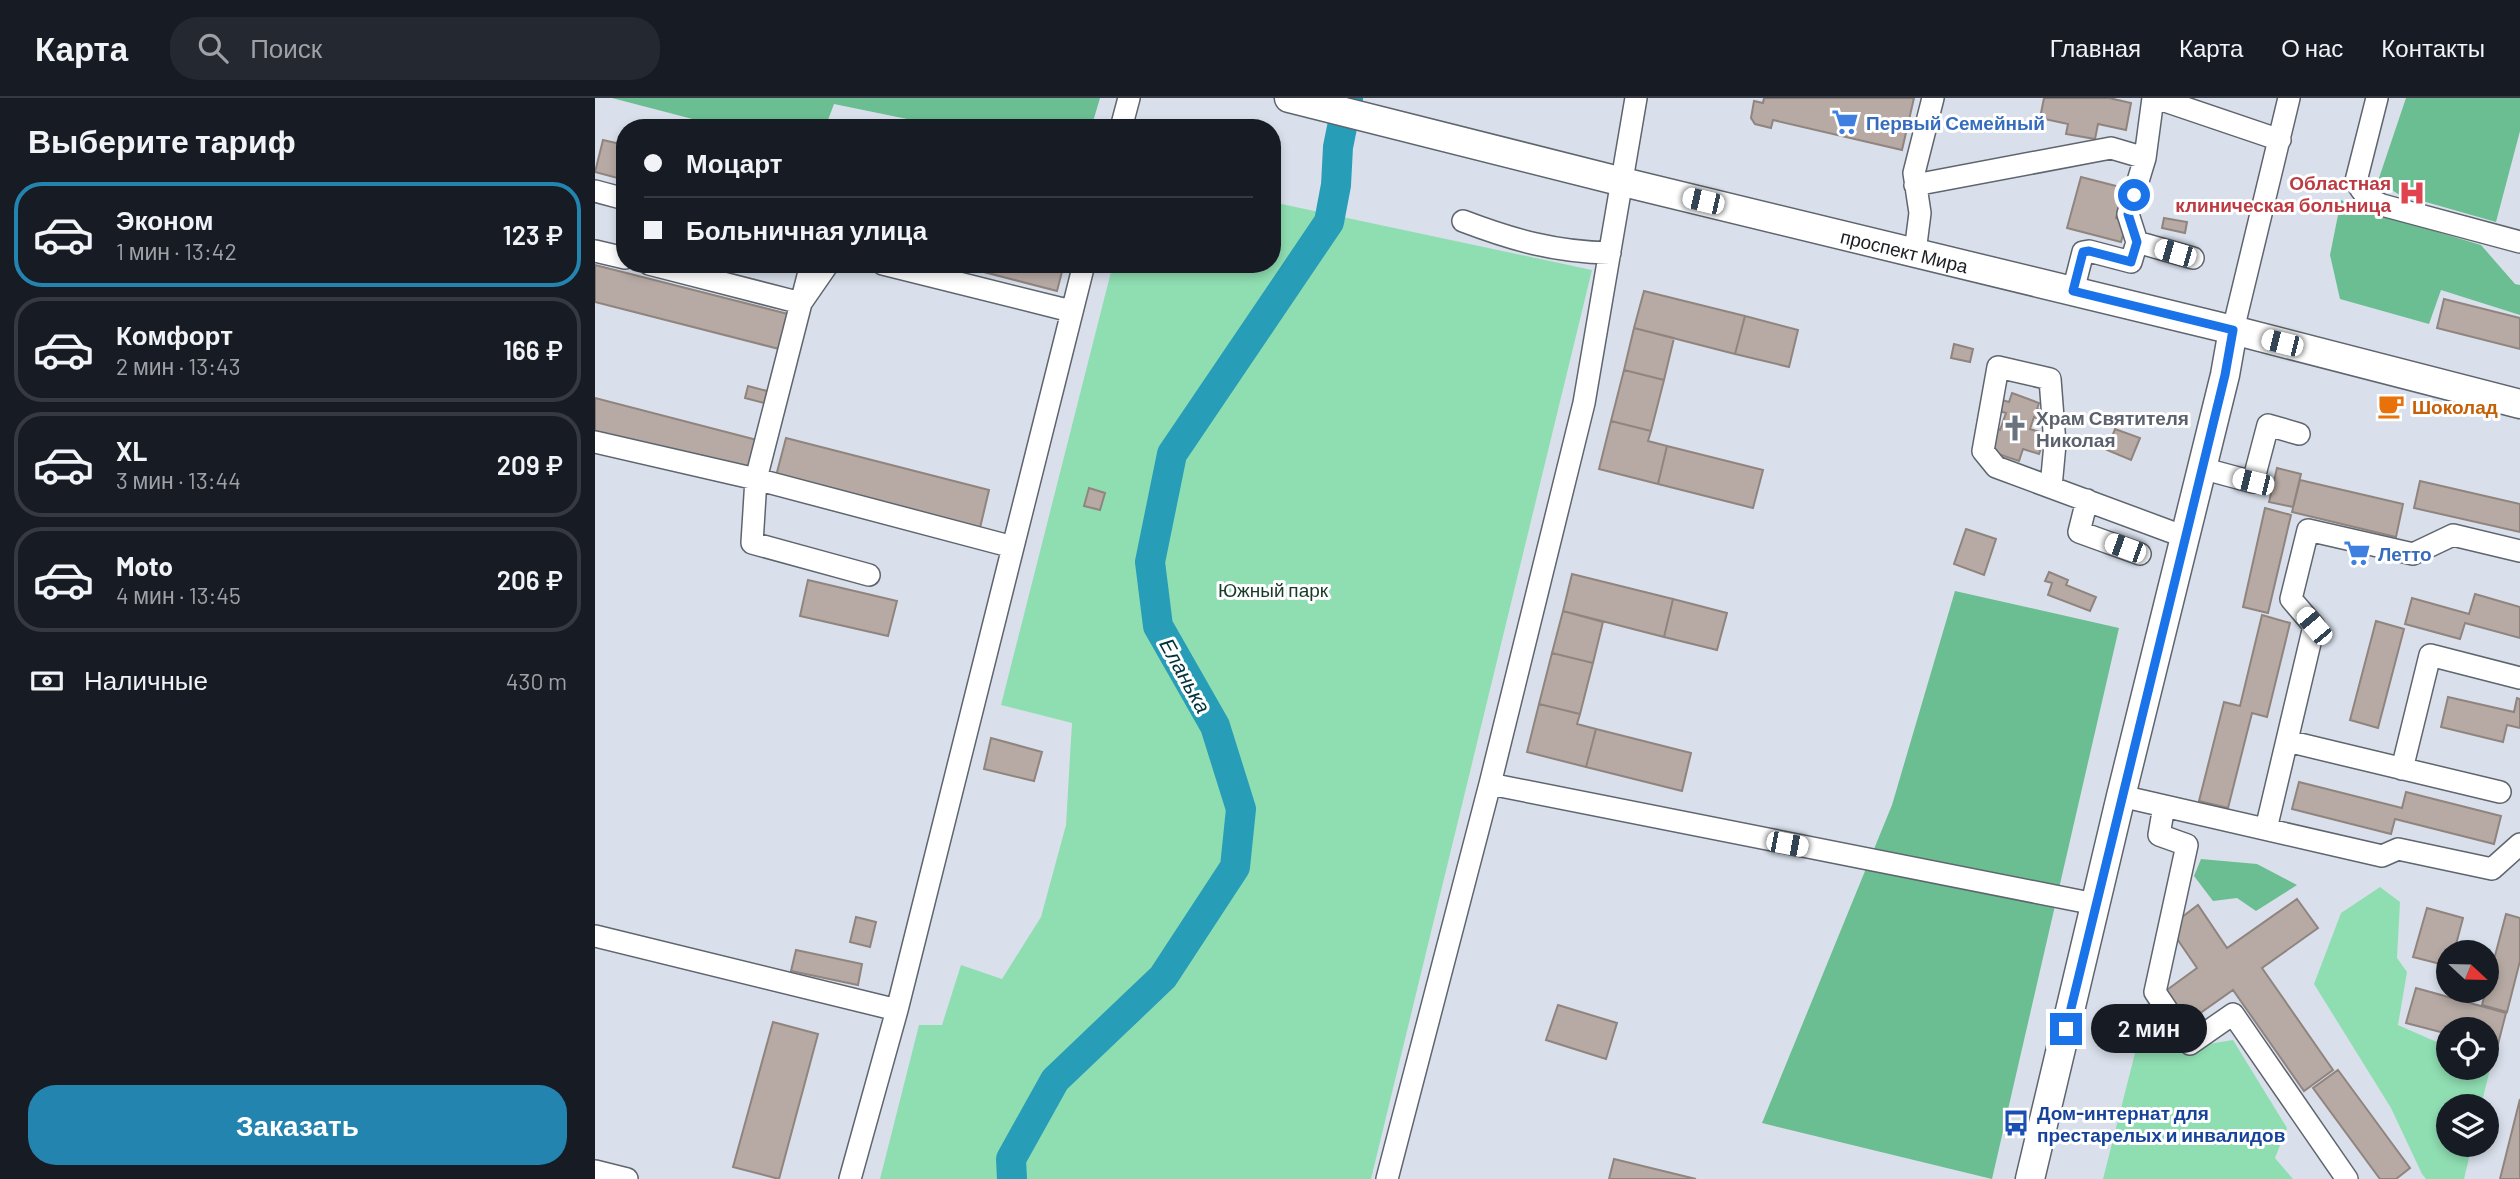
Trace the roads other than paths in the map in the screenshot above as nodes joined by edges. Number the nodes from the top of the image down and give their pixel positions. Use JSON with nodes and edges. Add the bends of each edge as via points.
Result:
{"nodes":[{"id":1,"x":1129,"y":98,"type":"edge"},
{"id":2,"x":1636,"y":98,"type":"edge"},
{"id":3,"x":1933,"y":98,"type":"edge"},
{"id":4,"x":2155,"y":98,"type":"edge"},
{"id":5,"x":2289,"y":98,"type":"edge"},
{"id":6,"x":2377,"y":98,"type":"edge"},
{"id":7,"x":1301,"y":101,"type":"edge"},
{"id":8,"x":1123,"y":119,"type":"edge"},
{"id":9,"x":2280,"y":140,"type":"junction"},
{"id":10,"x":2145,"y":158,"type":"junction"},
{"id":11,"x":1623,"y":182,"type":"junction"},
{"id":12,"x":1915,"y":185,"type":"junction"},
{"id":13,"x":595,"y":191,"type":"edge"},
{"id":14,"x":616,"y":197,"type":"edge"},
{"id":15,"x":1463,"y":221,"type":"dead end"},
{"id":16,"x":2137,"y":242,"type":"junction"},
{"id":17,"x":2520,"y":242,"type":"edge"},
{"id":18,"x":1610,"y":250,"type":"junction"},
{"id":19,"x":595,"y":251,"type":"edge"},
{"id":20,"x":1915,"y":252,"type":"junction"},
{"id":21,"x":616,"y":256,"type":"edge"},
{"id":22,"x":2193,"y":258,"type":"dead end"},
{"id":23,"x":684,"y":273,"type":"edge"},
{"id":24,"x":809,"y":273,"type":"edge"},
{"id":25,"x":822,"y":273,"type":"edge"},
{"id":26,"x":919,"y":273,"type":"edge"},
{"id":27,"x":1082,"y":273,"type":"edge"},
{"id":28,"x":2073,"y":291,"type":"junction"},
{"id":29,"x":801,"y":303,"type":"junction"},
{"id":30,"x":1071,"y":311,"type":"junction"},
{"id":31,"x":2233,"y":330,"type":"junction"},
{"id":32,"x":2520,"y":404,"type":"edge"},
{"id":33,"x":2299,"y":434,"type":"dead end"},
{"id":34,"x":595,"y":442,"type":"edge"},
{"id":35,"x":2201,"y":468,"type":"junction"},
{"id":36,"x":756,"y":479,"type":"junction"},
{"id":37,"x":2052,"y":487,"type":"junction"},
{"id":38,"x":2087,"y":500,"type":"junction"},
{"id":39,"x":2185,"y":537,"type":"junction"},
{"id":40,"x":1013,"y":547,"type":"junction"},
{"id":41,"x":2520,"y":551,"type":"edge"},
{"id":42,"x":2140,"y":554,"type":"dead end"},
{"id":43,"x":869,"y":575,"type":"dead end"},
{"id":44,"x":2520,"y":678,"type":"edge"},
{"id":45,"x":2287,"y":741,"type":"junction"},
{"id":46,"x":2402,"y":769,"type":"junction"},
{"id":47,"x":1490,"y":784,"type":"junction"},
{"id":48,"x":2500,"y":792,"type":"dead end"},
{"id":49,"x":2121,"y":796,"type":"junction"},
{"id":50,"x":2164,"y":806,"type":"junction"},
{"id":51,"x":2266,"y":829,"type":"junction"},
{"id":52,"x":2520,"y":844,"type":"edge"},
{"id":53,"x":2095,"y":904,"type":"junction"},
{"id":54,"x":595,"y":936,"type":"edge"},
{"id":55,"x":897,"y":1010,"type":"junction"},
{"id":56,"x":595,"y":1171,"type":"edge"},
{"id":57,"x":627,"y":1179,"type":"edge"},
{"id":58,"x":850,"y":1179,"type":"edge"},
{"id":59,"x":1387,"y":1179,"type":"edge"},
{"id":60,"x":2030,"y":1179,"type":"edge"},
{"id":61,"x":2347,"y":1179,"type":"edge"}],
"edges":[{"from":1,"to":8,"type":"street"},
{"from":2,"to":11,"type":"street"},
{"from":3,"to":12,"type":"street"},
{"from":4,"to":9,"type":"street"},
{"from":4,"to":10,"type":"street"},
{"from":5,"to":9,"type":"street"},
{"from":6,"to":17,"type":"street","via":[[2356,181],[2362,193],[2382,205]]},
{"from":7,"to":11,"type":"main road","name":"проспект Мира"},
{"from":9,"to":31,"type":"street"},
{"from":10,"to":12,"type":"street","via":[[2111,148]]},
{"from":10,"to":16,"type":"street","via":[[2128,214]]},
{"from":11,"to":18,"type":"street"},
{"from":11,"to":20,"type":"main road","name":"проспект Мира"},
{"from":12,"to":20,"type":"street","via":[[1920,214]]},
{"from":13,"to":14,"type":"street"},
{"from":15,"to":18,"type":"street","via":[[1511,240],[1574,252]]},
{"from":16,"to":22,"type":"street"},
{"from":16,"to":28,"type":"street","via":[[2131,262],[2083,252]]},
{"from":18,"to":47,"type":"street","via":[[1584,403]]},
{"from":19,"to":21,"type":"street"},
{"from":20,"to":28,"type":"main road","name":"проспект Мира"},
{"from":23,"to":29,"type":"street"},
{"from":24,"to":29,"type":"street"},
{"from":25,"to":29,"type":"street"},
{"from":26,"to":30,"type":"street"},
{"from":27,"to":30,"type":"street"},
{"from":28,"to":31,"type":"main road","name":"проспект Мира"},
{"from":29,"to":36,"type":"street"},
{"from":30,"to":40,"type":"street"},
{"from":31,"to":32,"type":"main road","name":"проспект Мира"},
{"from":31,"to":35,"type":"main road"},
{"from":33,"to":35,"type":"street","via":[[2268,425],[2253,482]]},
{"from":34,"to":36,"type":"street"},
{"from":35,"to":39,"type":"main road"},
{"from":36,"to":40,"type":"street"},
{"from":36,"to":43,"type":"street","via":[[752,543]]},
{"from":37,"to":37,"type":"street","via":[[1996,467],[1983,451],[1999,366],[2050,379],[2055,444]]},
{"from":37,"to":38,"type":"street"},
{"from":38,"to":39,"type":"street"},
{"from":38,"to":42,"type":"street","via":[[2079,532]]},
{"from":39,"to":49,"type":"main road"},
{"from":40,"to":55,"type":"street"},
{"from":41,"to":45,"type":"street","via":[[2453,535],[2413,554],[2308,530],[2291,599],[2314,626]]},
{"from":44,"to":46,"type":"street","via":[[2430,654]]},
{"from":45,"to":46,"type":"street"},
{"from":45,"to":51,"type":"street"},
{"from":46,"to":48,"type":"street"},
{"from":47,"to":53,"type":"street"},
{"from":47,"to":59,"type":"street"},
{"from":49,"to":50,"type":"street"},
{"from":49,"to":53,"type":"main road"},
{"from":50,"to":51,"type":"street"},
{"from":50,"to":61,"type":"street","via":[[2159,835],[2187,845],[2155,992],[2190,1044],[2233,1014]]},
{"from":51,"to":52,"type":"street","via":[[2382,856],[2398,849],[2492,869]]},
{"from":53,"to":60,"type":"main road"},
{"from":54,"to":55,"type":"street"},
{"from":55,"to":58,"type":"street"},
{"from":56,"to":57,"type":"street"}]}
